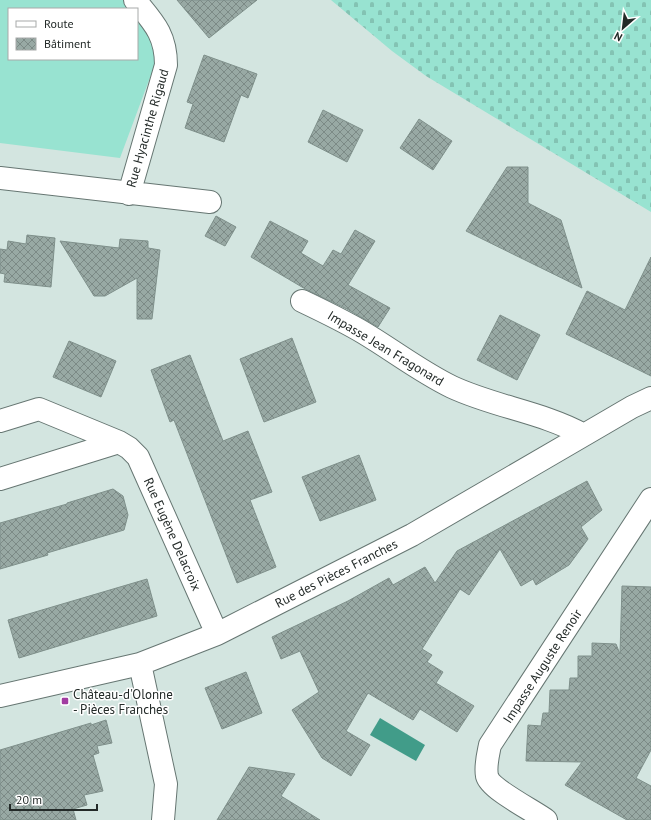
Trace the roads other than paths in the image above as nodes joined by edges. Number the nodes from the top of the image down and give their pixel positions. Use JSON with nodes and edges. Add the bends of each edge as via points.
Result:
{"nodes":[{"id":1,"x":135,"y":0,"type":"edge"},
{"id":2,"x":0,"y":178,"type":"edge"},
{"id":3,"x":129,"y":194,"type":"junction"},
{"id":4,"x":210,"y":202,"type":"dead end"},
{"id":5,"x":302,"y":301,"type":"dead end"},
{"id":6,"x":651,"y":398,"type":"edge"},
{"id":7,"x":0,"y":421,"type":"edge"},
{"id":8,"x":584,"y":434,"type":"junction"},
{"id":9,"x":119,"y":442,"type":"junction"},
{"id":10,"x":0,"y":479,"type":"edge"},
{"id":11,"x":651,"y":499,"type":"edge"},
{"id":12,"x":217,"y":634,"type":"junction"},
{"id":13,"x":140,"y":664,"type":"junction"},
{"id":14,"x":0,"y":696,"type":"edge"},
{"id":15,"x":163,"y":820,"type":"edge"},
{"id":16,"x":546,"y":820,"type":"edge"}],
"edges":[{"from":1,"to":3,"type":"street","name":"Rue Hyacinthe Rigaud","via":[[156,26],[162,38],[166,51],[166,65]]},
{"from":2,"to":3,"type":"street","name":"Rue Hyacinthe Rigaud"},
{"from":3,"to":4,"type":"street","name":"Rue Hyacinthe Rigaud"},
{"from":5,"to":8,"type":"street","name":"Impasse Jean Fragonard","via":[[365,333],[418,369],[453,387],[561,423]]},
{"from":6,"to":8,"type":"street","name":"Rue des Pièces Franches"},
{"from":7,"to":9,"type":"street","name":"Rue Eugène Delacroix","via":[[39,409]]},
{"from":8,"to":12,"type":"street","name":"Rue des Pièces Franches","via":[[412,535]]},
{"from":9,"to":10,"type":"street"},
{"from":9,"to":12,"type":"street","name":"Rue Eugène Delacroix","via":[[138,457]]},
{"from":11,"to":16,"type":"street","name":"Impasse Auguste Renoir","via":[[490,745],[486,764],[487,778],[494,786]]},
{"from":12,"to":13,"type":"street","name":"Rue des Pièces Franches"},
{"from":13,"to":14,"type":"street","name":"Rue des Pièces Franches"},
{"from":13,"to":15,"type":"street","via":[[166,784]]}]}
